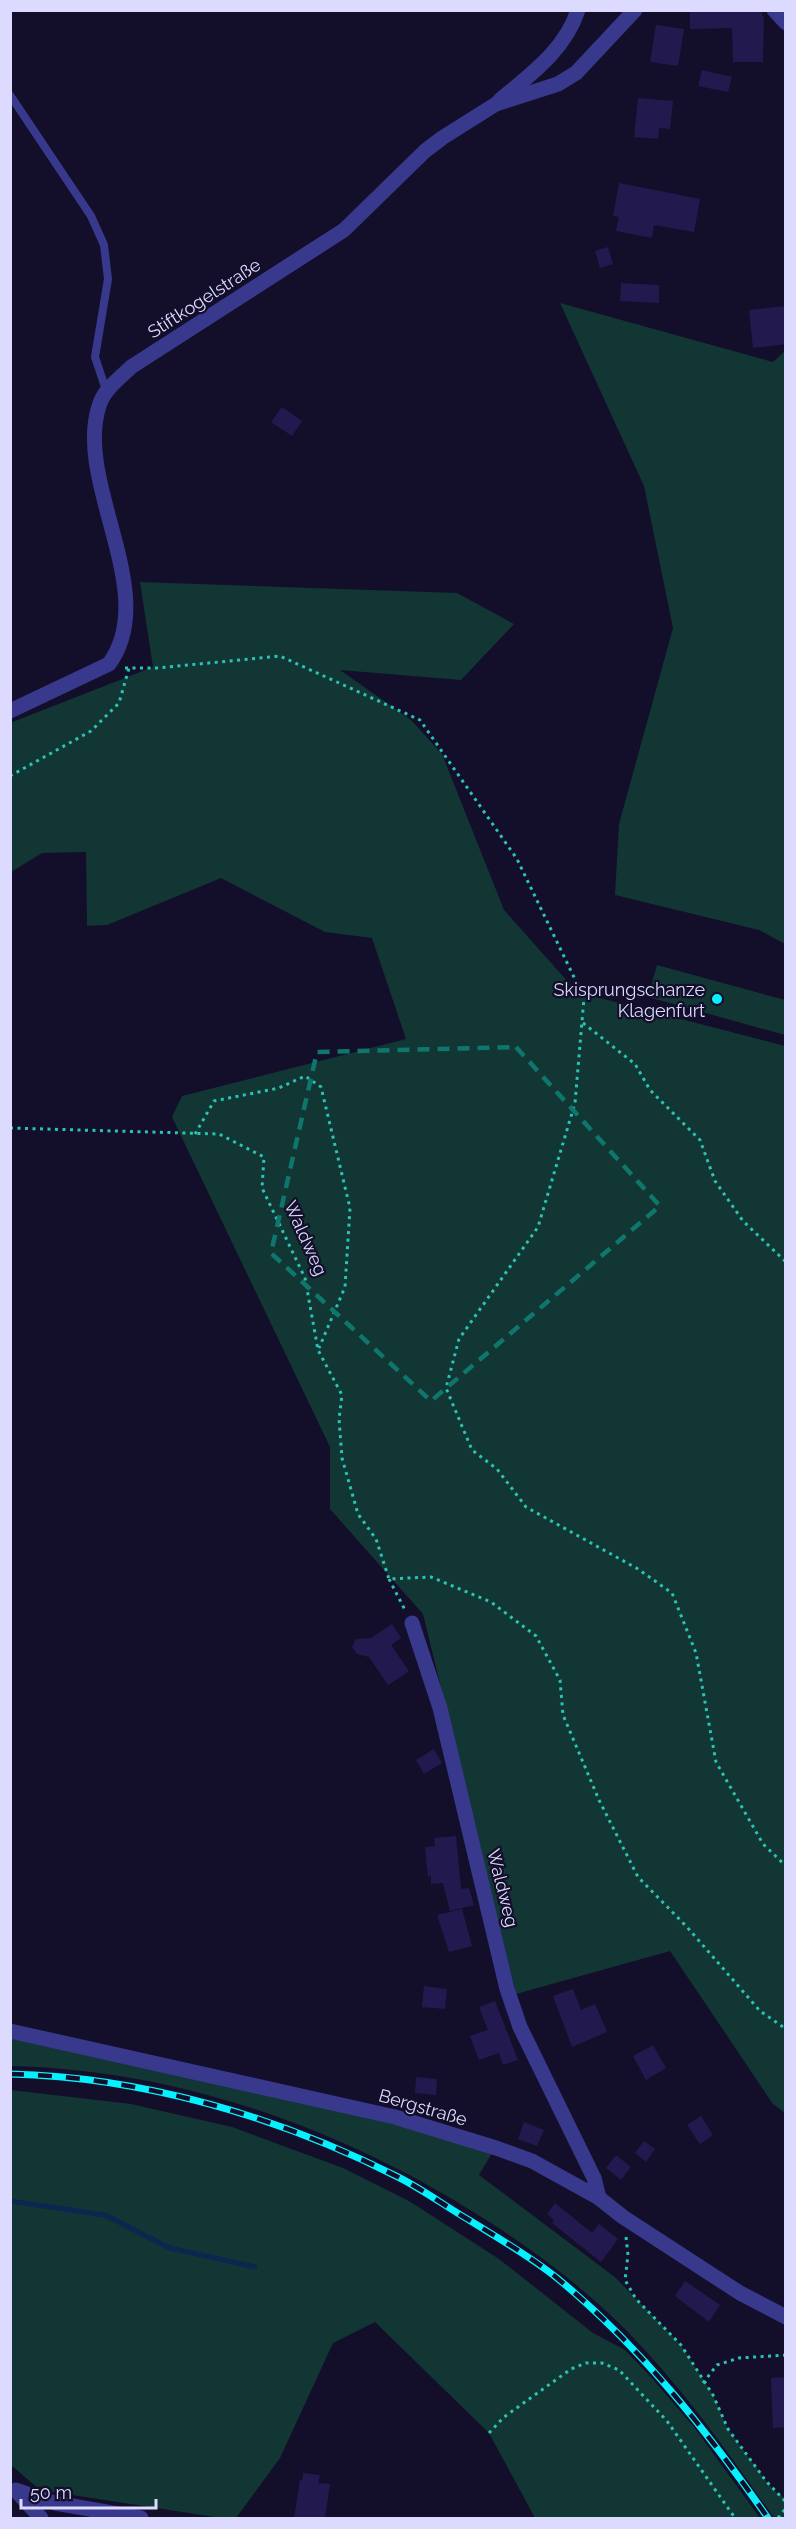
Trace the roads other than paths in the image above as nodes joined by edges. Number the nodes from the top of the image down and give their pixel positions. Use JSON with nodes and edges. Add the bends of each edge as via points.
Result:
{"nodes":[{"id":1,"x":578,"y":10,"type":"edge"},
{"id":2,"x":635,"y":10,"type":"edge"},
{"id":3,"x":10,"y":95,"type":"edge"},
{"id":4,"x":496,"y":104,"type":"junction"},
{"id":5,"x":106,"y":390,"type":"junction"},
{"id":6,"x":10,"y":711,"type":"edge"},
{"id":7,"x":412,"y":1623,"type":"road end"},
{"id":8,"x":10,"y":2031,"type":"edge"},
{"id":9,"x":599,"y":2198,"type":"junction"},
{"id":10,"x":786,"y":2317,"type":"edge"},
{"id":11,"x":13,"y":2487,"type":"edge"},
{"id":12,"x":24,"y":2518,"type":"edge"},
{"id":13,"x":41,"y":2518,"type":"edge"},
{"id":14,"x":141,"y":2518,"type":"edge"}],
"edges":[{"from":1,"to":4,"type":"street","via":[[552,56]]},
{"from":2,"to":4,"type":"street","name":"Stiftkogelstraße","via":[[576,73],[539,91]]},
{"from":3,"to":5,"type":"lane","via":[[91,216],[104,245],[108,279],[95,357]]},
{"from":4,"to":5,"type":"street","name":"Stiftkogelstraße","via":[[425,151],[344,230],[130,367]]},
{"from":5,"to":6,"type":"street","name":"Stiftkogelstraße","via":[[99,406],[95,435],[126,598],[119,651],[109,664]]},
{"from":7,"to":9,"type":"street","name":"Waldweg","via":[[440,1708],[507,1989],[520,2027],[594,2178]]},
{"from":8,"to":9,"type":"street","name":"Bergstraße","via":[[395,2117],[532,2161]]},
{"from":9,"to":10,"type":"street","name":"Bergstraße","via":[[740,2293]]},
{"from":11,"to":12,"type":"street"},
{"from":11,"to":13,"type":"street"},
{"from":11,"to":14,"type":"street","via":[[55,2503]]}]}
